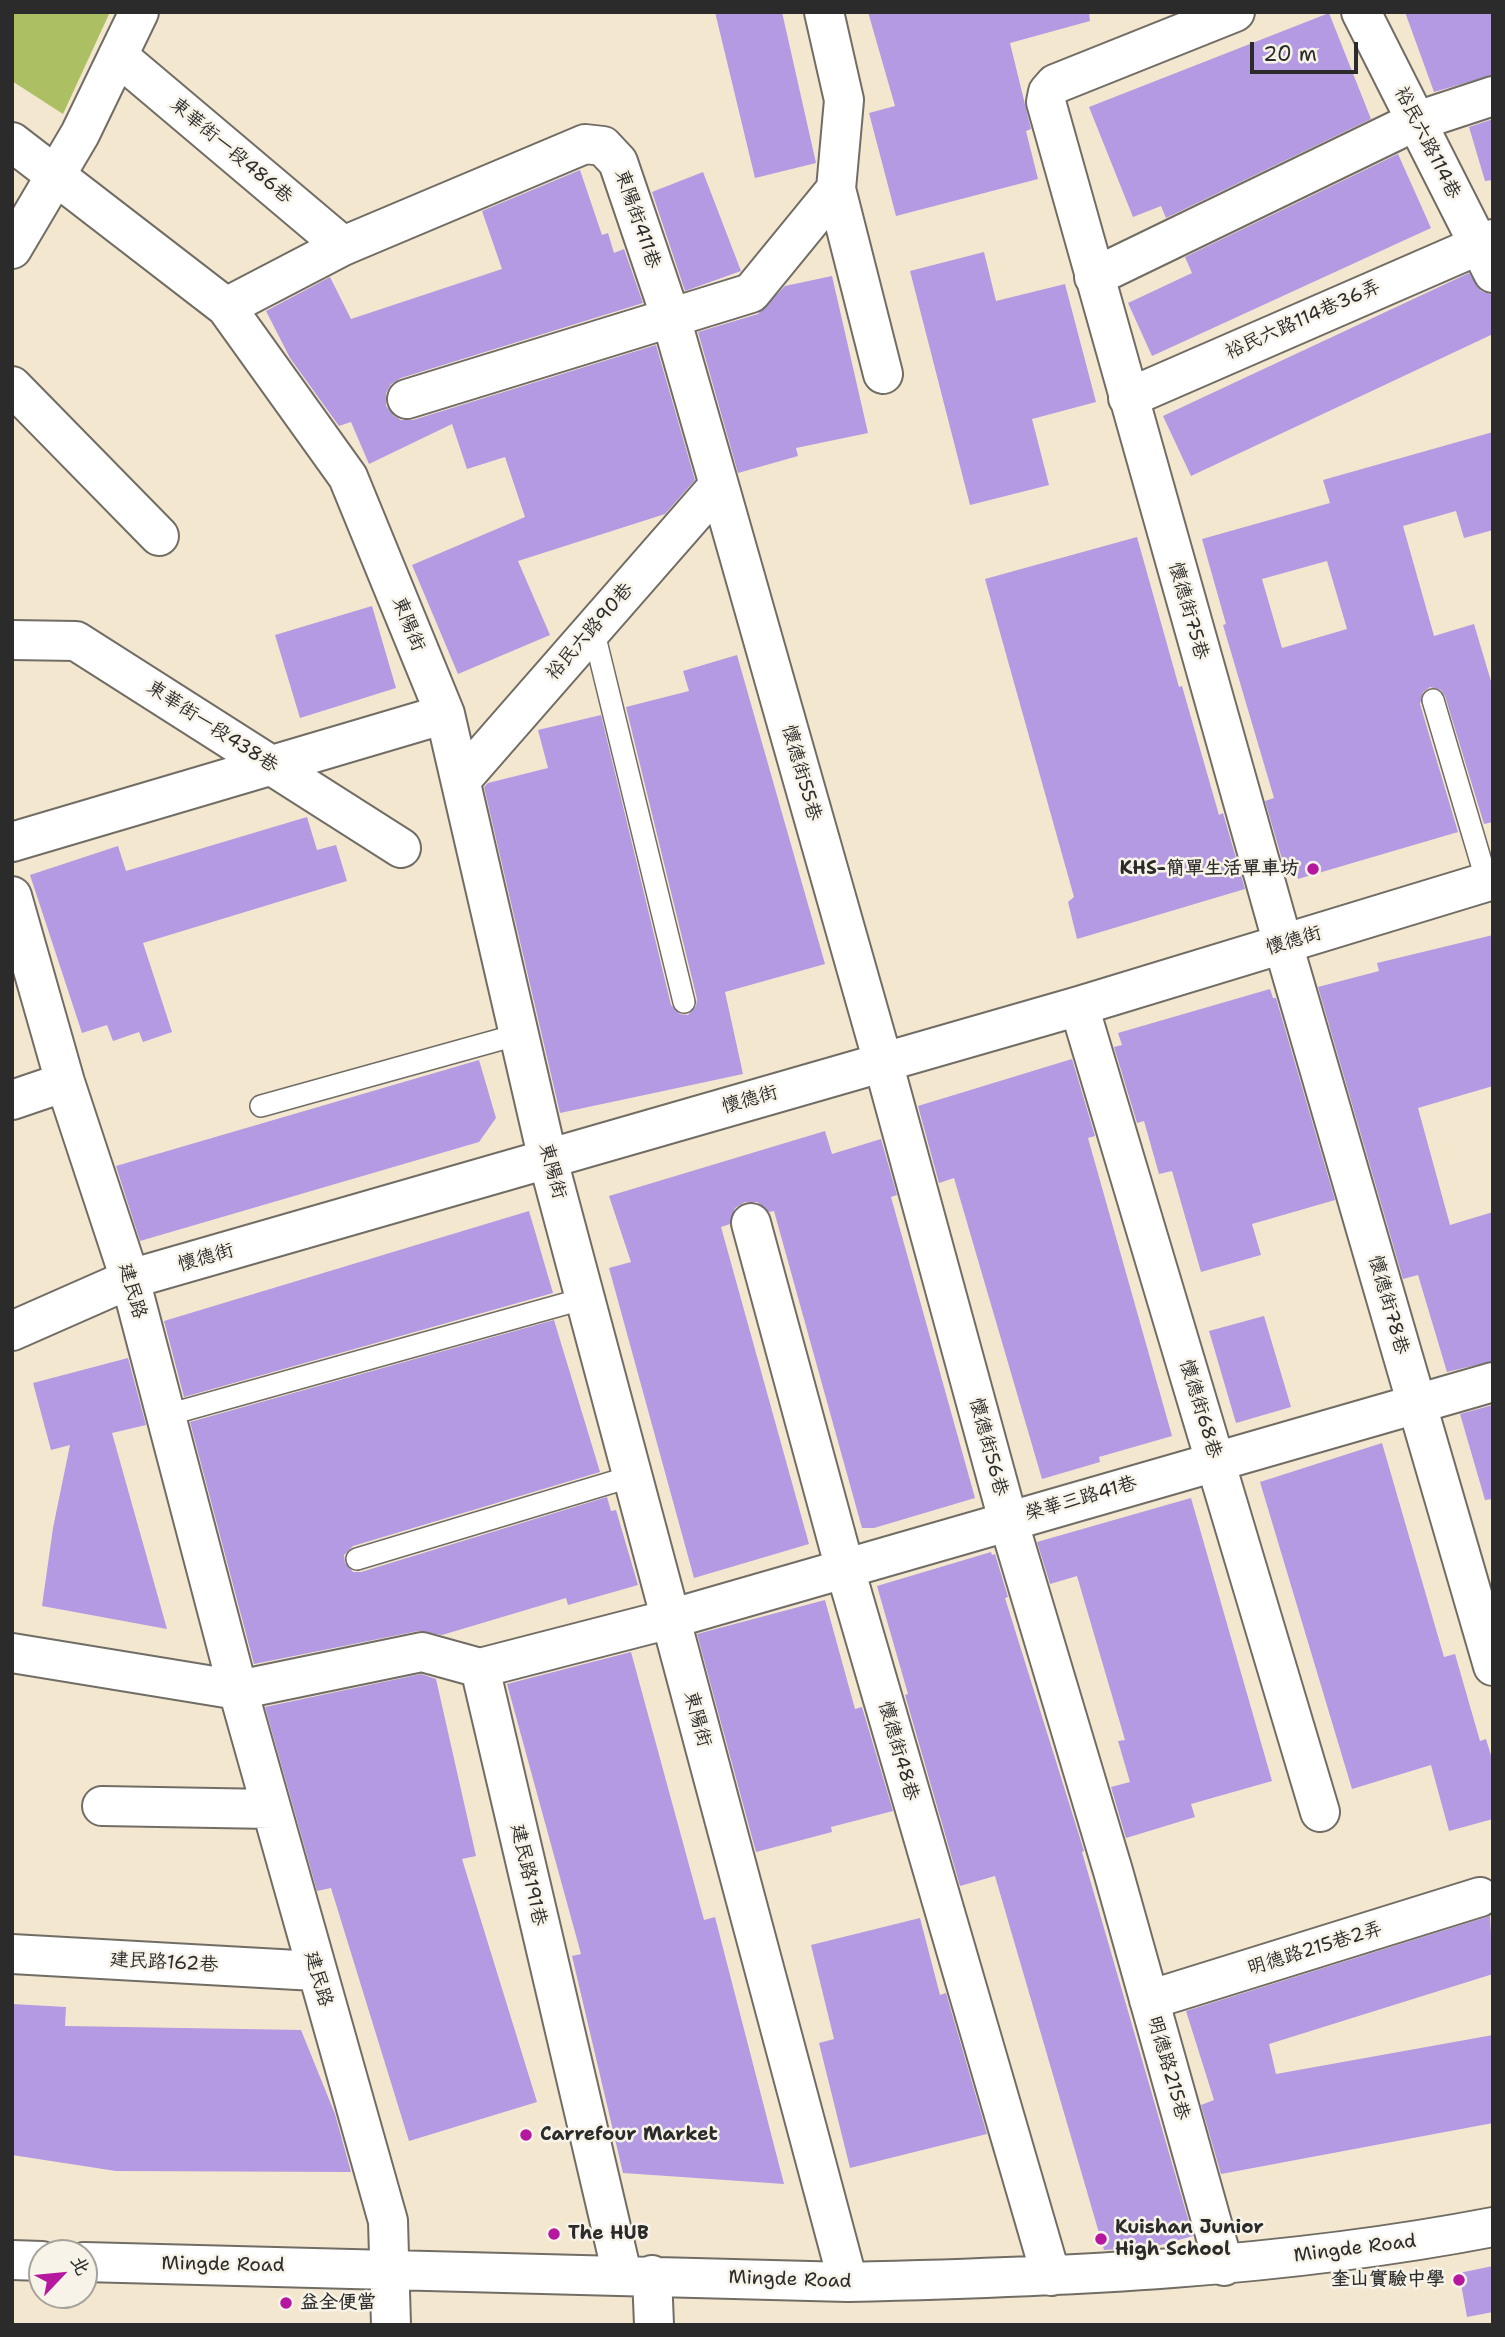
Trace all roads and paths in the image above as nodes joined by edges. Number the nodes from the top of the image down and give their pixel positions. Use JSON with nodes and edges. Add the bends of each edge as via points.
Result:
{"nodes":[{"id":1,"x":139,"y":12,"type":"edge"},
{"id":2,"x":824,"y":12,"type":"edge"},
{"id":3,"x":1235,"y":12,"type":"edge"},
{"id":4,"x":1361,"y":12,"type":"edge"},
{"id":5,"x":118,"y":56,"type":"junction"},
{"id":6,"x":1493,"y":96,"type":"edge"},
{"id":7,"x":1414,"y":122,"type":"junction"},
{"id":8,"x":12,"y":142,"type":"edge"},
{"id":9,"x":56,"y":175,"type":"junction"},
{"id":10,"x":836,"y":188,"type":"junction"},
{"id":11,"x":343,"y":246,"type":"junction"},
{"id":12,"x":12,"y":249,"type":"edge"},
{"id":13,"x":1488,"y":252,"type":"edge"},
{"id":14,"x":1094,"y":277,"type":"junction"},
{"id":15,"x":226,"y":307,"type":"junction"},
{"id":16,"x":671,"y":318,"type":"junction"},
{"id":17,"x":883,"y":374,"type":"dead end"},
{"id":18,"x":12,"y":386,"type":"edge"},
{"id":19,"x":1128,"y":398,"type":"junction"},
{"id":20,"x":407,"y":399,"type":"dead end"},
{"id":21,"x":719,"y":485,"type":"junction"},
{"id":22,"x":159,"y":536,"type":"dead end"},
{"id":23,"x":593,"y":629,"type":"junction"},
{"id":24,"x":12,"y":640,"type":"edge"},
{"id":25,"x":1433,"y":700,"type":"dead end"},
{"id":26,"x":445,"y":714,"type":"junction"},
{"id":27,"x":271,"y":765,"type":"junction"},
{"id":28,"x":462,"y":779,"type":"junction"},
{"id":29,"x":12,"y":842,"type":"edge"},
{"id":30,"x":401,"y":848,"type":"dead end"},
{"id":31,"x":1490,"y":881,"type":"edge"},
{"id":32,"x":12,"y":896,"type":"edge"},
{"id":33,"x":1283,"y":944,"type":"junction"},
{"id":34,"x":27,"y":993,"type":"edge"},
{"id":35,"x":684,"y":1002,"type":"dead end"},
{"id":36,"x":1079,"y":1006,"type":"junction"},
{"id":37,"x":520,"y":1034,"type":"junction"},
{"id":38,"x":883,"y":1062,"type":"junction"},
{"id":39,"x":65,"y":1082,"type":"junction"},
{"id":40,"x":12,"y":1100,"type":"edge"},
{"id":41,"x":261,"y":1106,"type":"dead end"},
{"id":42,"x":548,"y":1160,"type":"junction"},
{"id":43,"x":751,"y":1223,"type":"dead end"},
{"id":44,"x":130,"y":1279,"type":"junction"},
{"id":45,"x":586,"y":1298,"type":"junction"},
{"id":46,"x":12,"y":1331,"type":"edge"},
{"id":47,"x":1493,"y":1382,"type":"edge"},
{"id":48,"x":1417,"y":1405,"type":"junction"},
{"id":49,"x":167,"y":1416,"type":"junction"},
{"id":50,"x":1215,"y":1461,"type":"junction"},
{"id":51,"x":633,"y":1476,"type":"junction"},
{"id":52,"x":1008,"y":1520,"type":"junction"},
{"id":53,"x":357,"y":1559,"type":"dead end"},
{"id":54,"x":845,"y":1569,"type":"junction"},
{"id":55,"x":670,"y":1619,"type":"junction"},
{"id":56,"x":12,"y":1653,"type":"edge"},
{"id":57,"x":1493,"y":1666,"type":"edge"},
{"id":58,"x":480,"y":1668,"type":"junction"},
{"id":59,"x":238,"y":1690,"type":"junction"},
{"id":60,"x":102,"y":1806,"type":"dead end"},
{"id":61,"x":271,"y":1809,"type":"junction"},
{"id":62,"x":1320,"y":1812,"type":"dead end"},
{"id":63,"x":1113,"y":1871,"type":"joint"},
{"id":64,"x":1480,"y":1897,"type":"dead end"},
{"id":65,"x":12,"y":1954,"type":"edge"},
{"id":66,"x":316,"y":1971,"type":"junction"},
{"id":67,"x":1149,"y":2000,"type":"junction"},
{"id":68,"x":1493,"y":2227,"type":"edge"},
{"id":69,"x":98,"y":2262,"type":"edge"},
{"id":70,"x":1224,"y":2266,"type":"junction"},
{"id":71,"x":390,"y":2269,"type":"junction"},
{"id":72,"x":637,"y":2275,"type":"junction"},
{"id":73,"x":1051,"y":2276,"type":"junction"},
{"id":74,"x":848,"y":2282,"type":"junction"},
{"id":75,"x":391,"y":2325,"type":"edge"},
{"id":76,"x":654,"y":2325,"type":"edge"}],
"edges":[{"from":1,"to":5,"type":"street"},
{"from":2,"to":10,"type":"street","via":[[844,100]]},
{"from":3,"to":14,"type":"street","name":"懷德街75巷","via":[[1055,84],[1048,92],[1046,102]]},
{"from":4,"to":7,"type":"street","name":"裕民六路114巷"},
{"from":5,"to":9,"type":"street"},
{"from":5,"to":11,"type":"street","name":"東華街一段486巷"},
{"from":6,"to":7,"type":"street"},
{"from":7,"to":13,"type":"street","name":"裕民六路114巷"},
{"from":7,"to":14,"type":"street"},
{"from":8,"to":9,"type":"street","name":"東陽街"},
{"from":9,"to":12,"type":"street"},
{"from":9,"to":15,"type":"street","name":"東陽街"},
{"from":10,"to":16,"type":"street","via":[[751,293]]},
{"from":10,"to":17,"type":"street"},
{"from":11,"to":15,"type":"street","name":"東陽街411巷"},
{"from":11,"to":16,"type":"street","name":"東陽街411巷","via":[[585,144],[603,146],[618,162]]},
{"from":13,"to":19,"type":"street","name":"裕民六路114巷36弄"},
{"from":14,"to":19,"type":"street","name":"懷德街75巷"},
{"from":15,"to":26,"type":"street","name":"東陽街","via":[[348,477]]},
{"from":16,"to":20,"type":"street"},
{"from":16,"to":21,"type":"street","name":"東陽街411巷"},
{"from":18,"to":22,"type":"street"},
{"from":19,"to":33,"type":"street","name":"懷德街75巷"},
{"from":21,"to":23,"type":"street","name":"裕民六路90巷"},
{"from":21,"to":38,"type":"street","name":"懷德街55巷"},
{"from":23,"to":28,"type":"street","name":"裕民六路90巷"},
{"from":23,"to":35,"type":"lane"},
{"from":24,"to":27,"type":"street","name":"東華街一段438巷","via":[[76,640]]},
{"from":25,"to":31,"type":"lane"},
{"from":26,"to":27,"type":"street"},
{"from":26,"to":28,"type":"street","name":"東陽街"},
{"from":27,"to":29,"type":"street"},
{"from":27,"to":30,"type":"street","name":"東華街一段438巷"},
{"from":28,"to":37,"type":"street","name":"東陽街"},
{"from":31,"to":33,"type":"street","name":"懷德街"},
{"from":32,"to":34,"type":"street","name":"建民路"},
{"from":33,"to":36,"type":"street","name":"懷德街"},
{"from":33,"to":48,"type":"street","name":"懷德街78巷"},
{"from":34,"to":39,"type":"street","name":"建民路"},
{"from":36,"to":38,"type":"street","name":"懷德街"},
{"from":36,"to":50,"type":"street","name":"懷德街68巷"},
{"from":37,"to":41,"type":"lane"},
{"from":37,"to":42,"type":"street","name":"東陽街"},
{"from":38,"to":42,"type":"street","name":"懷德街"},
{"from":38,"to":52,"type":"street","name":"懷德街56巷"},
{"from":39,"to":40,"type":"street"},
{"from":39,"to":44,"type":"street","name":"建民路"},
{"from":42,"to":44,"type":"street","name":"懷德街"},
{"from":42,"to":45,"type":"street","name":"東陽街"},
{"from":43,"to":54,"type":"street","name":"懷德街48巷"},
{"from":44,"to":46,"type":"street","name":"懷德街"},
{"from":44,"to":49,"type":"street","name":"建民路"},
{"from":45,"to":49,"type":"lane"},
{"from":45,"to":51,"type":"street","name":"東陽街"},
{"from":47,"to":48,"type":"street","name":"榮華三路41巷"},
{"from":48,"to":50,"type":"street","name":"榮華三路41巷"},
{"from":48,"to":57,"type":"street","name":"懷德街78巷"},
{"from":49,"to":59,"type":"street","name":"建民路"},
{"from":50,"to":52,"type":"street","name":"榮華三路41巷"},
{"from":50,"to":62,"type":"street","name":"懷德街68巷"},
{"from":51,"to":53,"type":"lane"},
{"from":51,"to":55,"type":"street","name":"東陽街"},
{"from":52,"to":54,"type":"street","name":"榮華三路41巷"},
{"from":52,"to":63,"type":"street","name":"懷德街56巷"},
{"from":54,"to":55,"type":"street","name":"榮華三路41巷"},
{"from":54,"to":73,"type":"street","name":"懷德街48巷"},
{"from":55,"to":58,"type":"street"},
{"from":55,"to":74,"type":"street","name":"東陽街"},
{"from":56,"to":59,"type":"street"},
{"from":58,"to":59,"type":"street","via":[[422,1652]]},
{"from":58,"to":72,"type":"street","name":"建民路191巷"},
{"from":59,"to":61,"type":"street","name":"建民路"},
{"from":60,"to":61,"type":"street"},
{"from":61,"to":66,"type":"street","name":"建民路"},
{"from":63,"to":67,"type":"street","name":"明德路215巷"},
{"from":64,"to":67,"type":"street","name":"明德路215巷2弄"},
{"from":65,"to":66,"type":"street","name":"建民路162巷"},
{"from":66,"to":71,"type":"street","name":"建民路","via":[[387,2221]]},
{"from":67,"to":70,"type":"street","name":"明德路215巷"},
{"from":68,"to":70,"type":"street","name":"Mingde Road","via":[[1403,2245]]},
{"from":69,"to":71,"type":"street","name":"Mingde Road"},
{"from":70,"to":73,"type":"street","name":"Mingde Road"},
{"from":71,"to":72,"type":"street","name":"Mingde Road"},
{"from":71,"to":75,"type":"street","name":"建民路"},
{"from":72,"to":74,"type":"street","name":"Mingde Road"},
{"from":72,"to":76,"type":"street","name":"建民路191巷"},
{"from":73,"to":74,"type":"street","name":"Mingde Road"}]}
